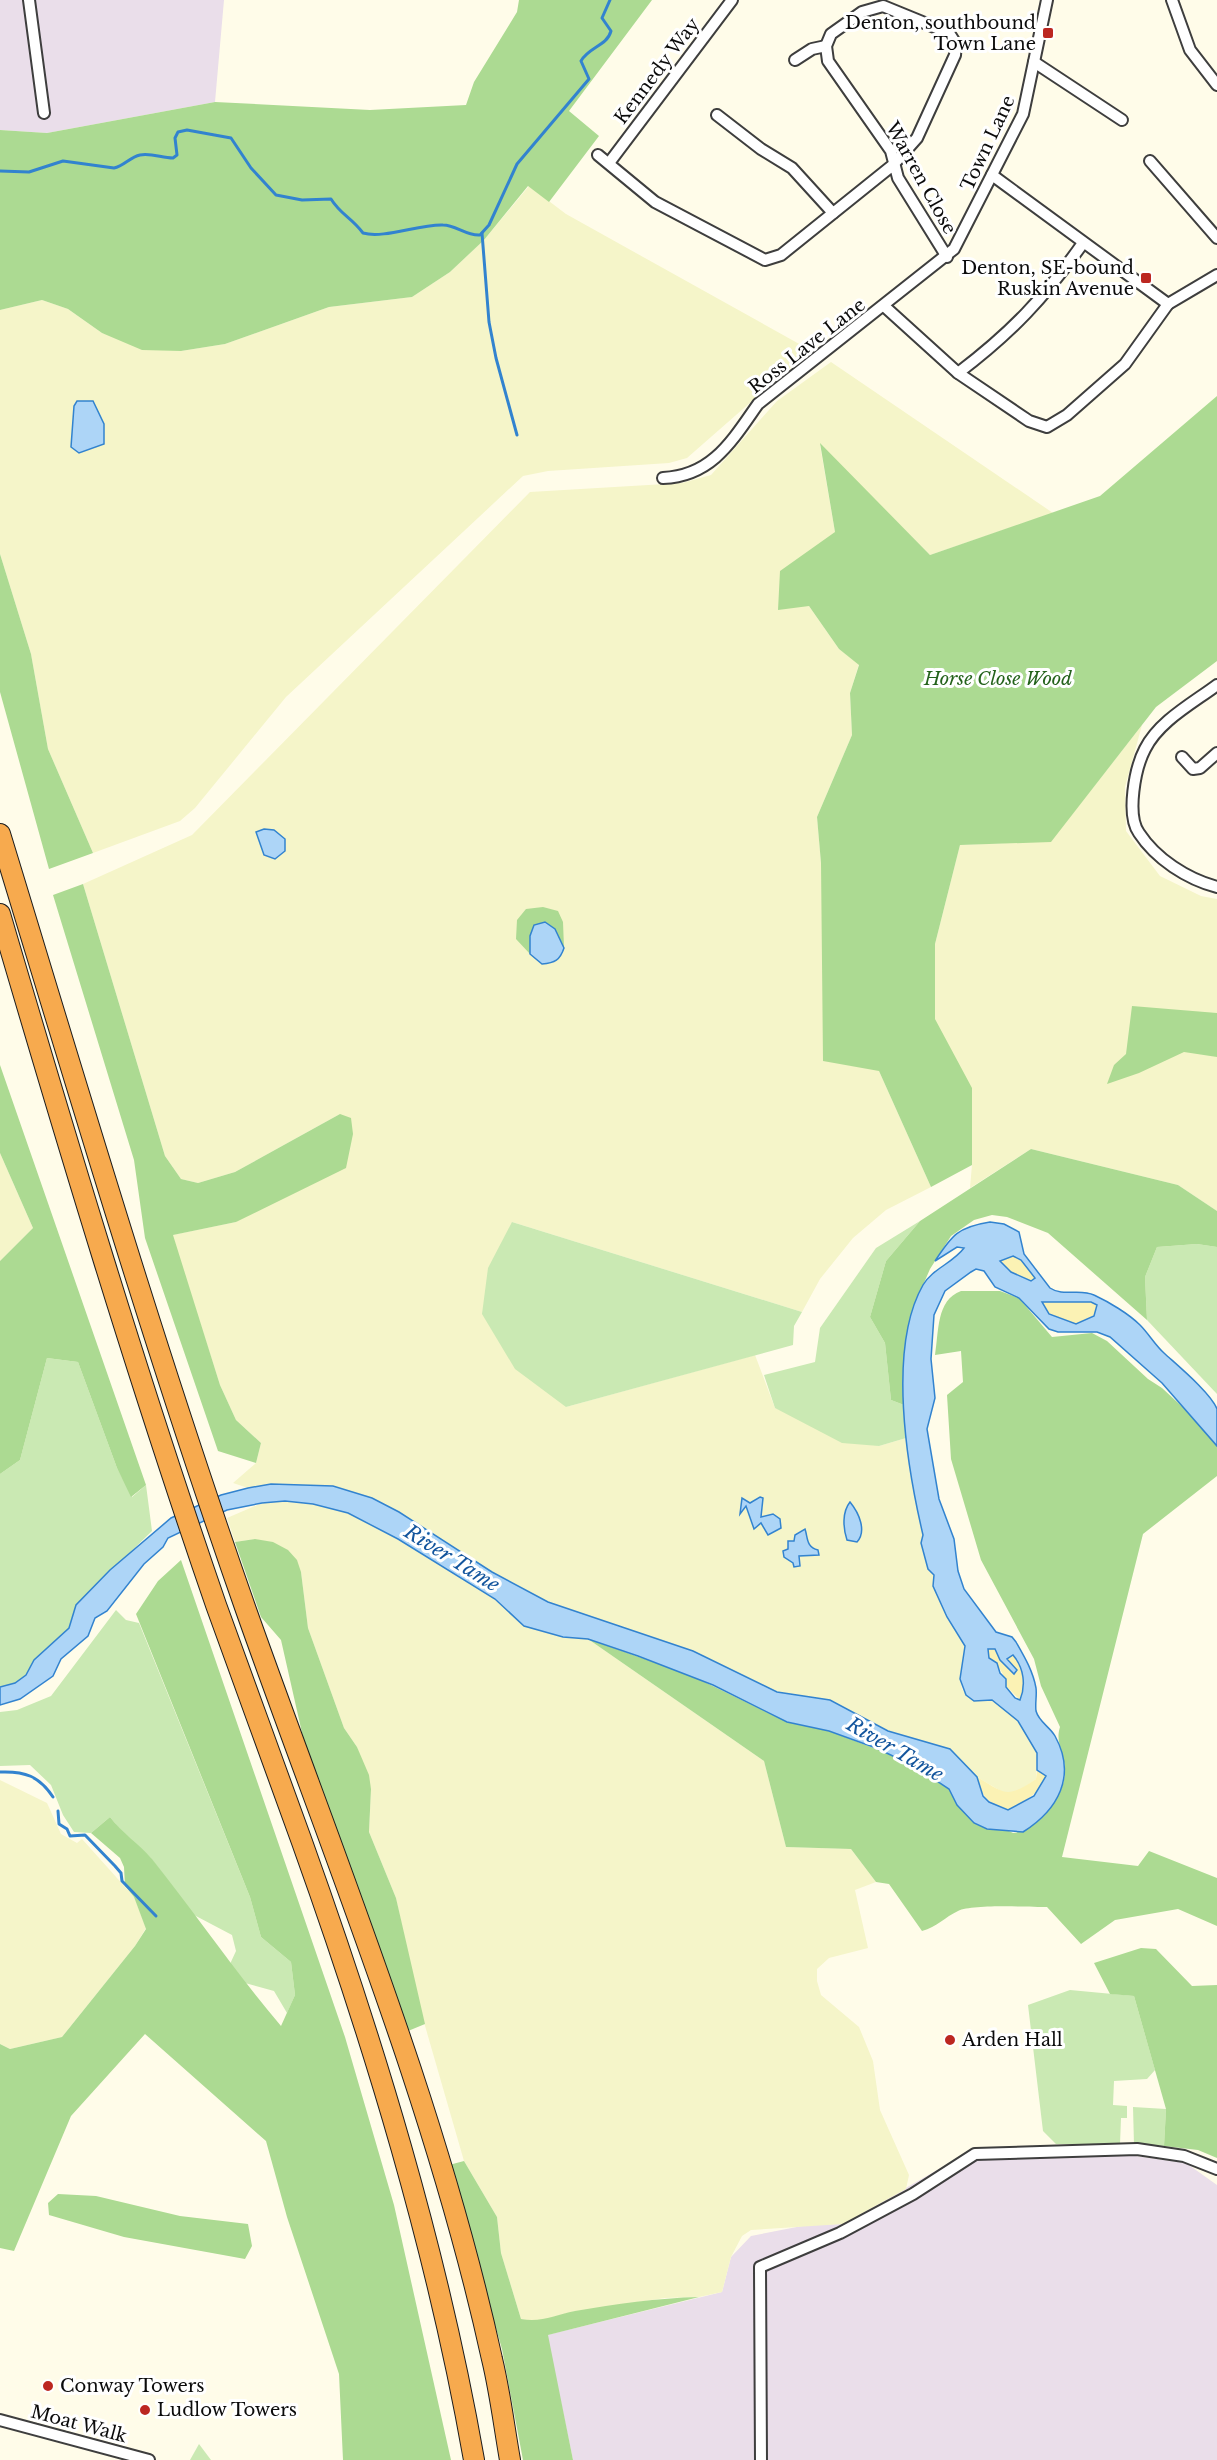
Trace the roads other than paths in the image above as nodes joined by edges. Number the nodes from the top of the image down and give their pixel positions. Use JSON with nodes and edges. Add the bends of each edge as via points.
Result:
{"nodes":[{"id":1,"x":29,"y":0,"type":"edge"},
{"id":2,"x":732,"y":0,"type":"edge"},
{"id":3,"x":1047,"y":0,"type":"edge"},
{"id":4,"x":1172,"y":0,"type":"edge"},
{"id":5,"x":826,"y":46,"type":"junction"},
{"id":6,"x":795,"y":60,"type":"dead end"},
{"id":7,"x":1034,"y":62,"type":"junction"},
{"id":8,"x":1217,"y":85,"type":"edge"},
{"id":9,"x":44,"y":113,"type":"dead end"},
{"id":10,"x":717,"y":115,"type":"dead end"},
{"id":11,"x":1122,"y":120,"type":"dead end"},
{"id":12,"x":598,"y":155,"type":"dead end"},
{"id":13,"x":1150,"y":161,"type":"dead end"},
{"id":14,"x":609,"y":163,"type":"junction"},
{"id":15,"x":893,"y":165,"type":"junction"},
{"id":16,"x":992,"y":175,"type":"junction"},
{"id":17,"x":833,"y":213,"type":"junction"},
{"id":18,"x":1217,"y":238,"type":"edge"},
{"id":19,"x":1083,"y":243,"type":"junction"},
{"id":20,"x":947,"y":257,"type":"junction"},
{"id":21,"x":1217,"y":275,"type":"edge"},
{"id":22,"x":1168,"y":303,"type":"junction"},
{"id":23,"x":884,"y":306,"type":"junction"},
{"id":24,"x":958,"y":373,"type":"junction"},
{"id":25,"x":663,"y":478,"type":"dead end"},
{"id":26,"x":1217,"y":685,"type":"edge"},
{"id":27,"x":1217,"y":753,"type":"edge"},
{"id":28,"x":1182,"y":758,"type":"dead end"},
{"id":29,"x":0,"y":834,"type":"edge"},
{"id":30,"x":1217,"y":887,"type":"edge"},
{"id":31,"x":0,"y":914,"type":"edge"},
{"id":32,"x":1217,"y":2169,"type":"edge"},
{"id":33,"x":0,"y":2420,"type":"edge"},
{"id":34,"x":149,"y":2460,"type":"edge"},
{"id":35,"x":474,"y":2460,"type":"edge"},
{"id":36,"x":510,"y":2460,"type":"edge"},
{"id":37,"x":761,"y":2460,"type":"edge"}],
"edges":[{"from":1,"to":9,"type":"street"},
{"from":2,"to":14,"type":"street","name":"Kennedy Way"},
{"from":3,"to":7,"type":"street","name":"Town Lane"},
{"from":4,"to":8,"type":"street","via":[[1190,50]]},
{"from":5,"to":6,"type":"street","via":[[812,49]]},
{"from":5,"to":15,"type":"street","name":"Warren Close","via":[[828,61],[891,151]]},
{"from":5,"to":15,"type":"street","via":[[831,34],[855,17],[883,6],[949,33],[956,44],[955,55],[917,138]]},
{"from":7,"to":11,"type":"street"},
{"from":7,"to":16,"type":"street","name":"Town Lane","via":[[1023,114]]},
{"from":10,"to":17,"type":"street","via":[[792,168]]},
{"from":12,"to":14,"type":"street"},
{"from":13,"to":18,"type":"street"},
{"from":14,"to":17,"type":"street","via":[[655,202],[765,260],[781,255]]},
{"from":15,"to":17,"type":"street"},
{"from":15,"to":20,"type":"street","name":"Warren Close"},
{"from":16,"to":19,"type":"street"},
{"from":16,"to":20,"type":"street","name":"Town Lane"},
{"from":19,"to":22,"type":"street"},
{"from":19,"to":24,"type":"street","via":[[1031,312]]},
{"from":20,"to":23,"type":"street","name":"Ross Lave Lane"},
{"from":21,"to":22,"type":"street"},
{"from":22,"to":24,"type":"street","via":[[1125,364],[1067,415],[1047,427],[1029,421]]},
{"from":23,"to":24,"type":"street"},
{"from":23,"to":25,"type":"street","name":"Ross Lave Lane","via":[[758,404],[705,468],[682,477]]},
{"from":26,"to":30,"type":"street","via":[[1168,722],[1145,747],[1132,787],[1137,831],[1165,863]]},
{"from":27,"to":28,"type":"street","via":[[1200,768],[1193,769]]},
{"from":29,"to":36,"type":"highway","via":[[118,1219],[245,1606],[418,2096],[469,2264],[493,2361]]},
{"from":31,"to":35,"type":"highway","via":[[166,1458],[304,1846],[388,2103],[443,2301]]},
{"from":32,"to":37,"type":"street","via":[[1184,2156],[1137,2150],[975,2154],[913,2194],[840,2233],[760,2267]]},
{"from":33,"to":34,"type":"street","name":"Moat Walk"}]}
